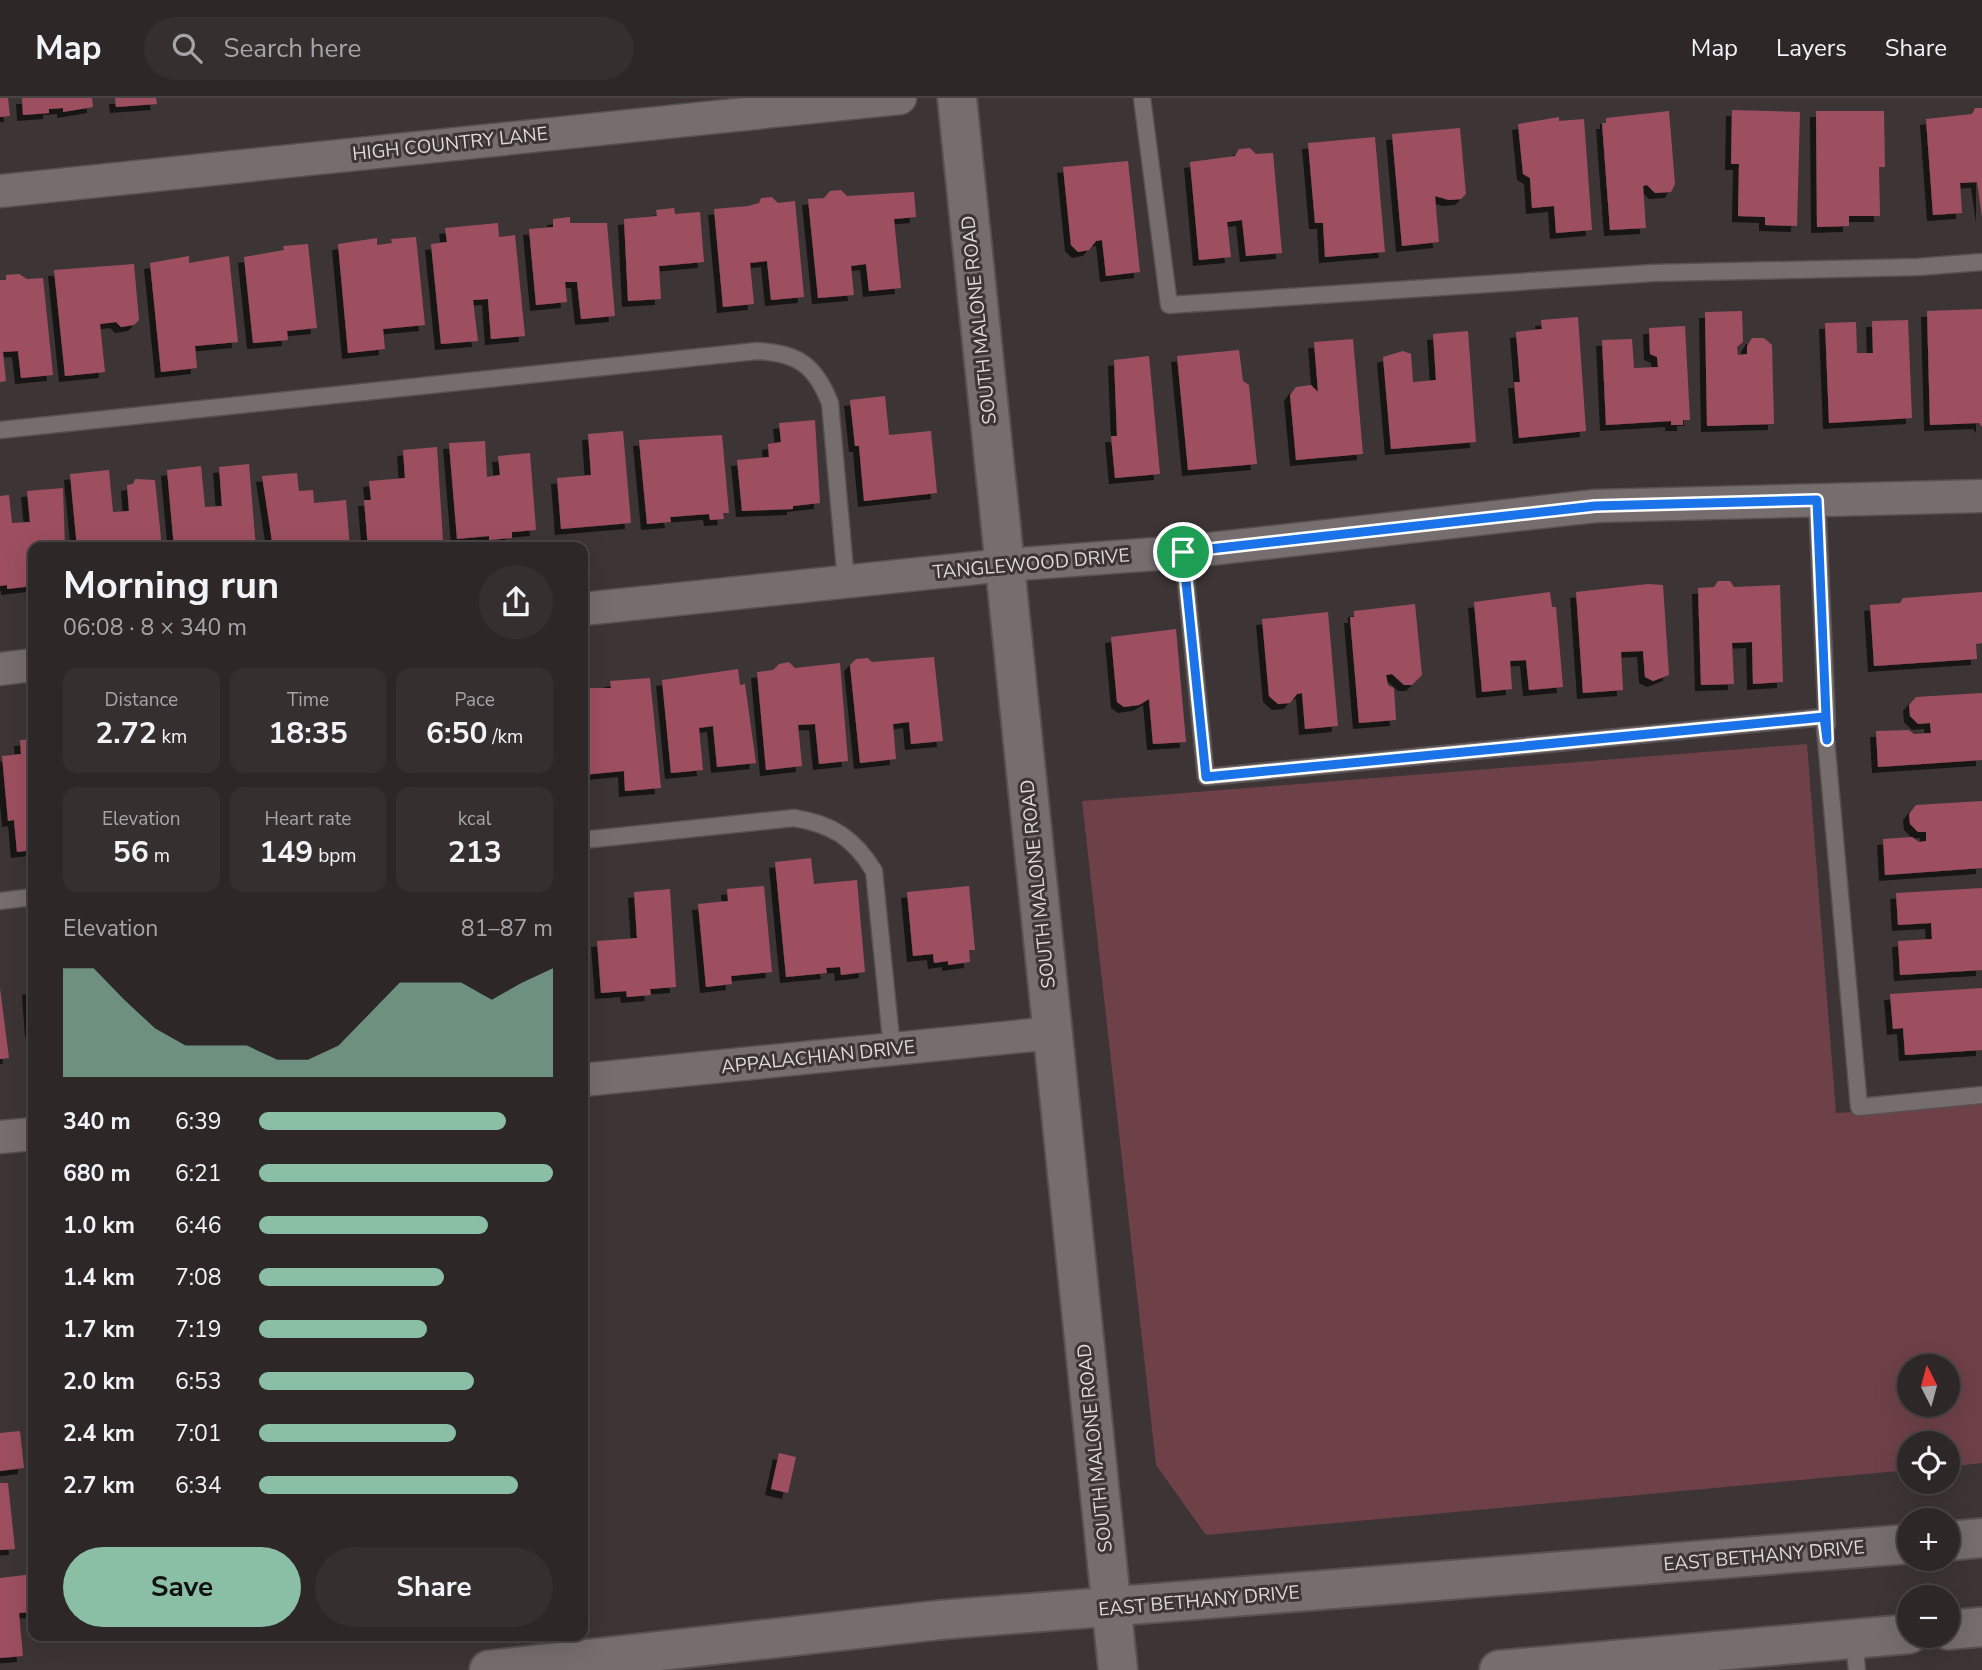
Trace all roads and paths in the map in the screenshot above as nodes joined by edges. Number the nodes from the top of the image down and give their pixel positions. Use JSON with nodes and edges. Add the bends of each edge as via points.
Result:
{"nodes":[{"id":1,"x":900,"y":98,"type":"edge"},
{"id":2,"x":957,"y":98,"type":"edge"},
{"id":3,"x":1142,"y":98,"type":"edge"},
{"id":4,"x":786,"y":104,"type":"edge"},
{"id":5,"x":0,"y":191,"type":"edge"},
{"id":6,"x":1982,"y":262,"type":"edge"},
{"id":7,"x":0,"y":430,"type":"edge"},
{"id":8,"x":1982,"y":496,"type":"edge"},
{"id":9,"x":1817,"y":500,"type":"junction"},
{"id":10,"x":1183,"y":552,"type":"junction"},
{"id":11,"x":1005,"y":565,"type":"junction"},
{"id":12,"x":846,"y":581,"type":"junction"},
{"id":13,"x":588,"y":608,"type":"edge"},
{"id":14,"x":28,"y":666,"type":"edge"},
{"id":15,"x":0,"y":669,"type":"edge"},
{"id":16,"x":1827,"y":740,"type":"junction"},
{"id":17,"x":588,"y":839,"type":"edge"},
{"id":18,"x":28,"y":898,"type":"edge"},
{"id":19,"x":0,"y":901,"type":"edge"},
{"id":20,"x":1053,"y":1033,"type":"junction"},
{"id":21,"x":892,"y":1049,"type":"junction"},
{"id":22,"x":588,"y":1079,"type":"edge"},
{"id":23,"x":1982,"y":1096,"type":"edge"},
{"id":24,"x":28,"y":1134,"type":"edge"},
{"id":25,"x":0,"y":1137,"type":"edge"},
{"id":26,"x":1982,"y":1538,"type":"edge"},
{"id":27,"x":1960,"y":1540,"type":"edge"},
{"id":28,"x":1897,"y":1545,"type":"edge"},
{"id":29,"x":1112,"y":1608,"type":"junction"},
{"id":30,"x":1982,"y":1627,"type":"edge"},
{"id":31,"x":1960,"y":1629,"type":"edge"},
{"id":32,"x":1897,"y":1638,"type":"edge"},
{"id":33,"x":1856,"y":1654,"type":"edge"},
{"id":34,"x":489,"y":1670,"type":"edge"},
{"id":35,"x":1118,"y":1670,"type":"edge"},
{"id":36,"x":1510,"y":1670,"type":"edge"}],
"edges":[{"from":1,"to":4,"type":"street","name":"HIGH COUNTRY LANE"},
{"from":2,"to":11,"type":"main road","name":"SOUTH MALONE ROAD"},
{"from":3,"to":6,"type":"lane","via":[[1169,305],[1653,273]]},
{"from":4,"to":5,"type":"street","name":"HIGH COUNTRY LANE"},
{"from":7,"to":12,"type":"lane","via":[[781,352],[808,365],[830,403]]},
{"from":8,"to":9,"type":"street","name":"TANGLEWOOD DRIVE"},
{"from":9,"to":10,"type":"street","name":"TANGLEWOOD DRIVE","via":[[1595,506]]},
{"from":9,"to":16,"type":"lane"},
{"from":10,"to":11,"type":"street","name":"TANGLEWOOD DRIVE"},
{"from":10,"to":16,"type":"lane","via":[[1206,777],[1824,717]]},
{"from":11,"to":12,"type":"street","name":"TANGLEWOOD DRIVE"},
{"from":11,"to":20,"type":"main road","name":"SOUTH MALONE ROAD"},
{"from":12,"to":13,"type":"street","name":"TANGLEWOOD DRIVE"},
{"from":14,"to":15,"type":"street"},
{"from":16,"to":23,"type":"lane","via":[[1859,1107]]},
{"from":17,"to":21,"type":"lane","via":[[794,818],[842,832],[861,849],[874,871]]},
{"from":18,"to":19,"type":"lane"},
{"from":20,"to":21,"type":"street","name":"APPALACHIAN DRIVE"},
{"from":20,"to":29,"type":"main road","name":"SOUTH MALONE ROAD"},
{"from":21,"to":22,"type":"street","name":"APPALACHIAN DRIVE"},
{"from":24,"to":25,"type":"street"},
{"from":26,"to":27,"type":"main road"},
{"from":28,"to":29,"type":"main road","name":"EAST BETHANY DRIVE"},
{"from":29,"to":34,"type":"main road","name":"EAST BETHANY DRIVE","via":[[939,1620]]},
{"from":29,"to":35,"type":"main road","name":"SOUTH MALONE ROAD"},
{"from":30,"to":31,"type":"main road"},
{"from":32,"to":33,"type":"main road"},
{"from":33,"to":36,"type":"main road"}]}
